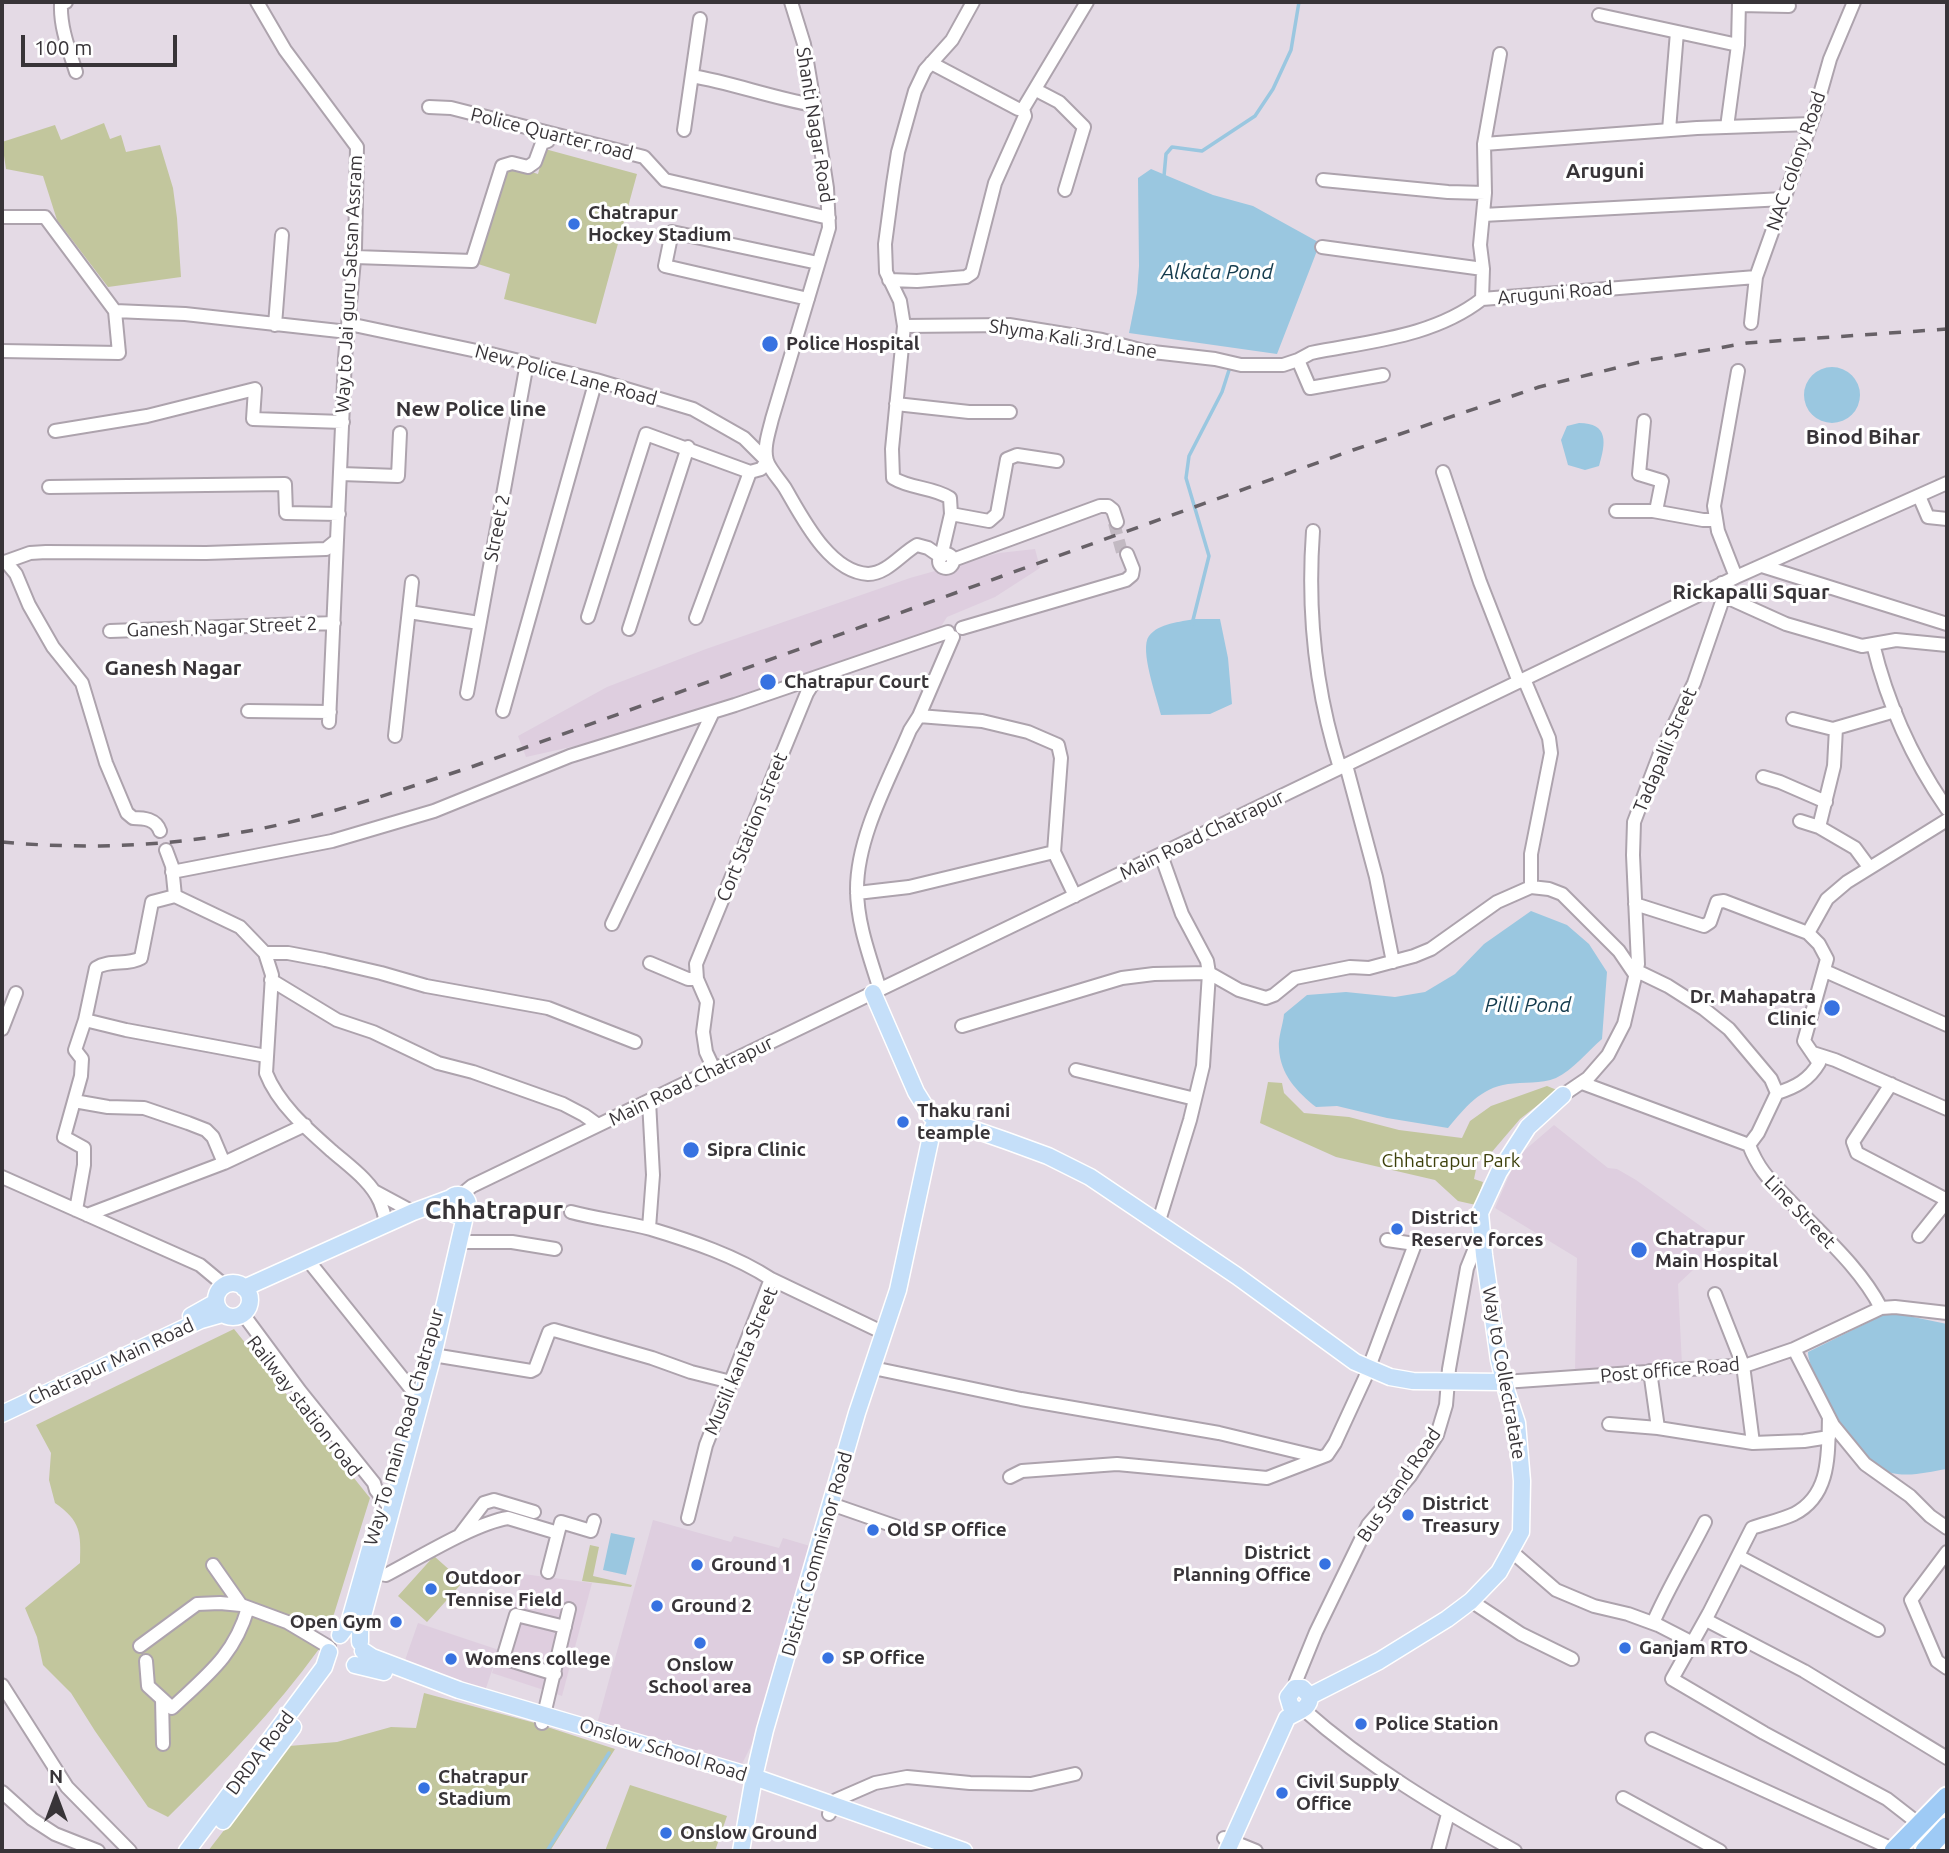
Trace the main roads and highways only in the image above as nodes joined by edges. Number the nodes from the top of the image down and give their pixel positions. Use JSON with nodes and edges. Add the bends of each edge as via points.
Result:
{"nodes":[{"id":1,"x":876,"y":992,"type":"road end"},
{"id":2,"x":1563,"y":1095,"type":"road end"},
{"id":3,"x":935,"y":1122,"type":"junction"},
{"id":4,"x":457,"y":1206,"type":"junction"},
{"id":5,"x":309,"y":1262,"type":"junction"},
{"id":6,"x":246,"y":1291,"type":"junction"},
{"id":7,"x":229,"y":1312,"type":"junction"},
{"id":8,"x":1504,"y":1382,"type":"junction"},
{"id":9,"x":417,"y":1397,"type":"junction"},
{"id":10,"x":2,"y":1405,"type":"edge"},
{"id":11,"x":2,"y":1414,"type":"edge"},
{"id":12,"x":384,"y":1500,"type":"junction"},
{"id":13,"x":333,"y":1645,"type":"junction"},
{"id":14,"x":359,"y":1653,"type":"junction"},
{"id":15,"x":339,"y":1666,"type":"junction"},
{"id":16,"x":753,"y":1782,"type":"junction"},
{"id":17,"x":1947,"y":1797,"type":"edge"},
{"id":18,"x":831,"y":1810,"type":"junction"},
{"id":19,"x":1947,"y":1827,"type":"edge"},
{"id":20,"x":1225,"y":1845,"type":"edge"},
{"id":21,"x":1887,"y":1850,"type":"edge"},
{"id":22,"x":187,"y":1851,"type":"edge"},
{"id":23,"x":200,"y":1851,"type":"edge"},
{"id":24,"x":741,"y":1851,"type":"edge"},
{"id":25,"x":935,"y":1851,"type":"edge"},
{"id":26,"x":964,"y":1851,"type":"edge"},
{"id":27,"x":1925,"y":1851,"type":"edge"}],
"edges":[{"from":1,"to":3,"type":"main road","via":[[916,1092]]},
{"from":2,"to":8,"type":"main road","name":"Way to Collectratate","via":[[1528,1127],[1480,1213]]},
{"from":3,"to":8,"type":"main road","name":"Post office Road","via":[[961,1125],[1048,1156],[1090,1177],[1368,1368],[1413,1381]]},
{"from":3,"to":16,"type":"main road","name":"District Commisnor Road","via":[[898,1290],[857,1413]]},
{"from":4,"to":5,"type":"main road"},
{"from":4,"to":5,"type":"main road","via":[[413,1212]]},
{"from":4,"to":9,"type":"main road","name":"Way To main Road Chatrapur"},
{"from":4,"to":9,"type":"main road","name":"Way To main Road Chatrapur","via":[[460,1241],[433,1355]]},
{"from":5,"to":6,"type":"main road"},
{"from":6,"to":7,"type":"main road","via":[[249,1306]]},
{"from":6,"to":7,"type":"main road","via":[[236,1284],[224,1285],[217,1294]]},
{"from":7,"to":10,"type":"main road","name":"Chatrapur Main Road","via":[[198,1312]]},
{"from":7,"to":11,"type":"main road","name":"Chatrapur Main Road","via":[[201,1320]]},
{"from":8,"to":20,"type":"main road","name":"Way to Collectratate","via":[[1517,1423],[1521,1532],[1499,1572],[1447,1619],[1379,1661],[1299,1701]]},
{"from":9,"to":12,"type":"main road","name":"Way To main Road Chatrapur"},
{"from":9,"to":12,"type":"main road","name":"Way To main Road Chatrapur","via":[[397,1486]]},
{"from":12,"to":13,"type":"main road","name":"Way To main Road Chatrapur","via":[[349,1623]]},
{"from":12,"to":14,"type":"main road"},
{"from":13,"to":14,"type":"main road","name":"Onslow School Road","via":[[350,1635]]},
{"from":13,"to":15,"type":"main road","via":[[332,1661]]},
{"from":13,"to":22,"type":"main road","name":"DRDA Road","via":[[324,1667]]},
{"from":14,"to":15,"type":"main road","via":[[344,1668]]},
{"from":14,"to":16,"type":"main road","name":"Onslow School Road","via":[[543,1719]]},
{"from":15,"to":23,"type":"main road","name":"DRDA Road"},
{"from":16,"to":18,"type":"main road","name":"Onslow School Road"},
{"from":16,"to":24,"type":"main road","name":"District Commisnor Road"},
{"from":17,"to":21,"type":"highway"},
{"from":18,"to":25,"type":"main road","name":"Onslow School Road"},
{"from":18,"to":26,"type":"main road","name":"Onslow School Road"},
{"from":19,"to":27,"type":"highway"}]}
